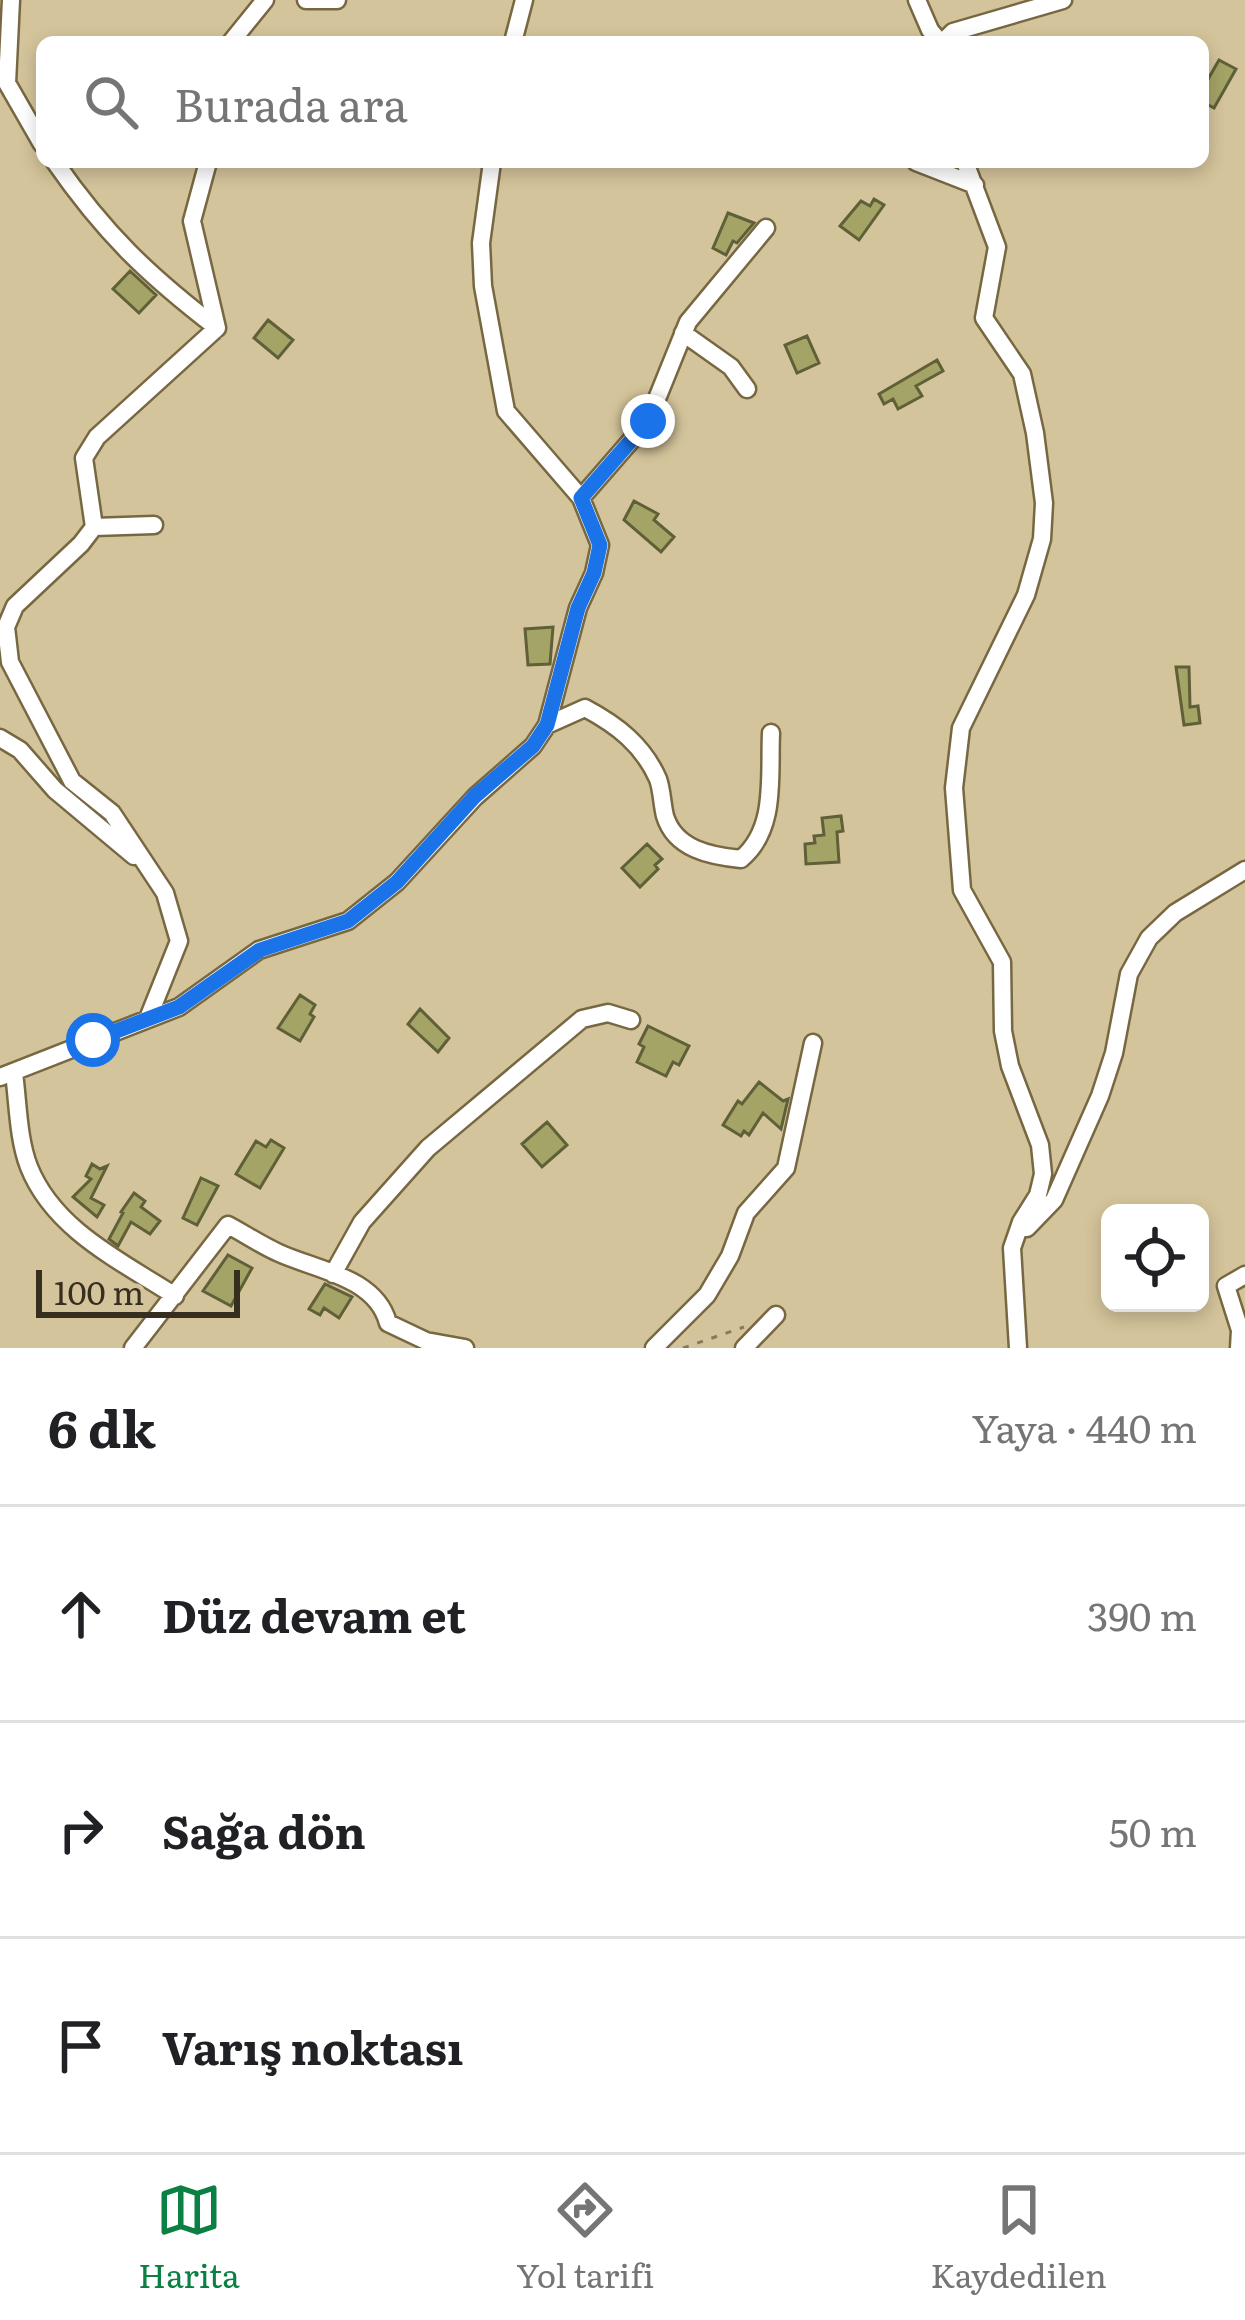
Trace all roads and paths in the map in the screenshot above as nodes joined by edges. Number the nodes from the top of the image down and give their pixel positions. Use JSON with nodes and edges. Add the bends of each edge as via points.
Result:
{"nodes":[{"id":1,"x":11,"y":0,"type":"edge"},
{"id":2,"x":266,"y":0,"type":"edge"},
{"id":3,"x":306,"y":0,"type":"edge"},
{"id":4,"x":337,"y":0,"type":"edge"},
{"id":5,"x":524,"y":0,"type":"edge"},
{"id":6,"x":917,"y":0,"type":"edge"},
{"id":7,"x":1063,"y":0,"type":"edge"},
{"id":8,"x":236,"y":36,"type":"edge"},
{"id":9,"x":515,"y":36,"type":"edge"},
{"id":10,"x":938,"y":36,"type":"edge"},
{"id":11,"x":949,"y":36,"type":"edge"},
{"id":12,"x":3,"y":80,"type":"edge"},
{"id":13,"x":36,"y":136,"type":"edge"},
{"id":14,"x":59,"y":168,"type":"edge"},
{"id":15,"x":206,"y":168,"type":"edge"},
{"id":16,"x":491,"y":168,"type":"edge"},
{"id":17,"x":931,"y":168,"type":"edge"},
{"id":18,"x":968,"y":168,"type":"edge"},
{"id":19,"x":975,"y":185,"type":"junction"},
{"id":20,"x":766,"y":228,"type":"dead end"},
{"id":21,"x":217,"y":328,"type":"junction"},
{"id":22,"x":683,"y":333,"type":"junction"},
{"id":23,"x":747,"y":389,"type":"dead end"},
{"id":24,"x":581,"y":498,"type":"junction"},
{"id":25,"x":154,"y":525,"type":"dead end"},
{"id":26,"x":94,"y":526,"type":"junction"},
{"id":27,"x":547,"y":725,"type":"junction"},
{"id":28,"x":771,"y":733,"type":"dead end"},
{"id":29,"x":0,"y":738,"type":"edge"},
{"id":30,"x":144,"y":858,"type":"junction"},
{"id":31,"x":1245,"y":870,"type":"edge"},
{"id":32,"x":149,"y":1016,"type":"junction"},
{"id":33,"x":632,"y":1020,"type":"dead end"},
{"id":34,"x":813,"y":1043,"type":"dead end"},
{"id":35,"x":7,"y":1075,"type":"edge"},
{"id":36,"x":1012,"y":1248,"type":"junction"},
{"id":37,"x":333,"y":1274,"type":"junction"},
{"id":38,"x":1245,"y":1275,"type":"edge"},
{"id":39,"x":175,"y":1297,"type":"junction"},
{"id":40,"x":776,"y":1315,"type":"joint"},
{"id":41,"x":133,"y":1348,"type":"edge"},
{"id":42,"x":465,"y":1348,"type":"edge"},
{"id":43,"x":654,"y":1348,"type":"edge"},
{"id":44,"x":683,"y":1348,"type":"edge"},
{"id":45,"x":744,"y":1348,"type":"edge"},
{"id":46,"x":1018,"y":1348,"type":"edge"},
{"id":47,"x":1239,"y":1348,"type":"edge"}],
"edges":[{"from":1,"to":12,"type":"street"},
{"from":2,"to":8,"type":"street"},
{"from":3,"to":4,"type":"street"},
{"from":5,"to":9,"type":"street"},
{"from":6,"to":10,"type":"street"},
{"from":7,"to":11,"type":"street"},
{"from":12,"to":13,"type":"street"},
{"from":14,"to":21,"type":"street","via":[[98,223]]},
{"from":15,"to":21,"type":"street","via":[[192,221]]},
{"from":16,"to":24,"type":"street","via":[[483,286],[506,411]]},
{"from":17,"to":19,"type":"street"},
{"from":18,"to":19,"type":"street"},
{"from":19,"to":36,"type":"street","via":[[997,247],[984,317],[1022,374],[1044,503],[1027,595],[962,728],[954,788],[962,890],[1001,962],[1010,1066],[1040,1145],[1038,1195]]},
{"from":20,"to":22,"type":"street"},
{"from":21,"to":26,"type":"street","via":[[97,437],[84,458]]},
{"from":22,"to":23,"type":"street","via":[[731,367]]},
{"from":22,"to":24,"type":"street","via":[[648,421]]},
{"from":24,"to":27,"type":"street","via":[[600,545]]},
{"from":25,"to":26,"type":"street"},
{"from":26,"to":30,"type":"street","via":[[15,606],[6,627],[10,662],[72,781],[112,814]]},
{"from":27,"to":28,"type":"street","via":[[586,708],[615,724],[642,751],[681,843],[741,859],[758,845],[767,820]]},
{"from":27,"to":32,"type":"street","via":[[397,882],[348,921],[260,950],[179,1007]]},
{"from":29,"to":30,"type":"street"},
{"from":30,"to":32,"type":"street","via":[[179,940]]},
{"from":31,"to":36,"type":"street","via":[[1149,938],[1129,974],[1100,1096],[1054,1200]]},
{"from":32,"to":35,"type":"street"},
{"from":33,"to":37,"type":"street","via":[[608,1013],[582,1019],[428,1148],[362,1222]]},
{"from":34,"to":43,"type":"street","via":[[786,1168],[746,1213],[707,1295]]},
{"from":35,"to":39,"type":"street","via":[[28,1163],[47,1202],[80,1234]]},
{"from":36,"to":46,"type":"street"},
{"from":37,"to":39,"type":"street","via":[[228,1226]]},
{"from":37,"to":42,"type":"street","via":[[362,1286],[388,1323]]},
{"from":38,"to":47,"type":"street","via":[[1226,1286]]},
{"from":39,"to":41,"type":"street"},
{"from":40,"to":44,"type":"path"},
{"from":40,"to":45,"type":"street"}]}
